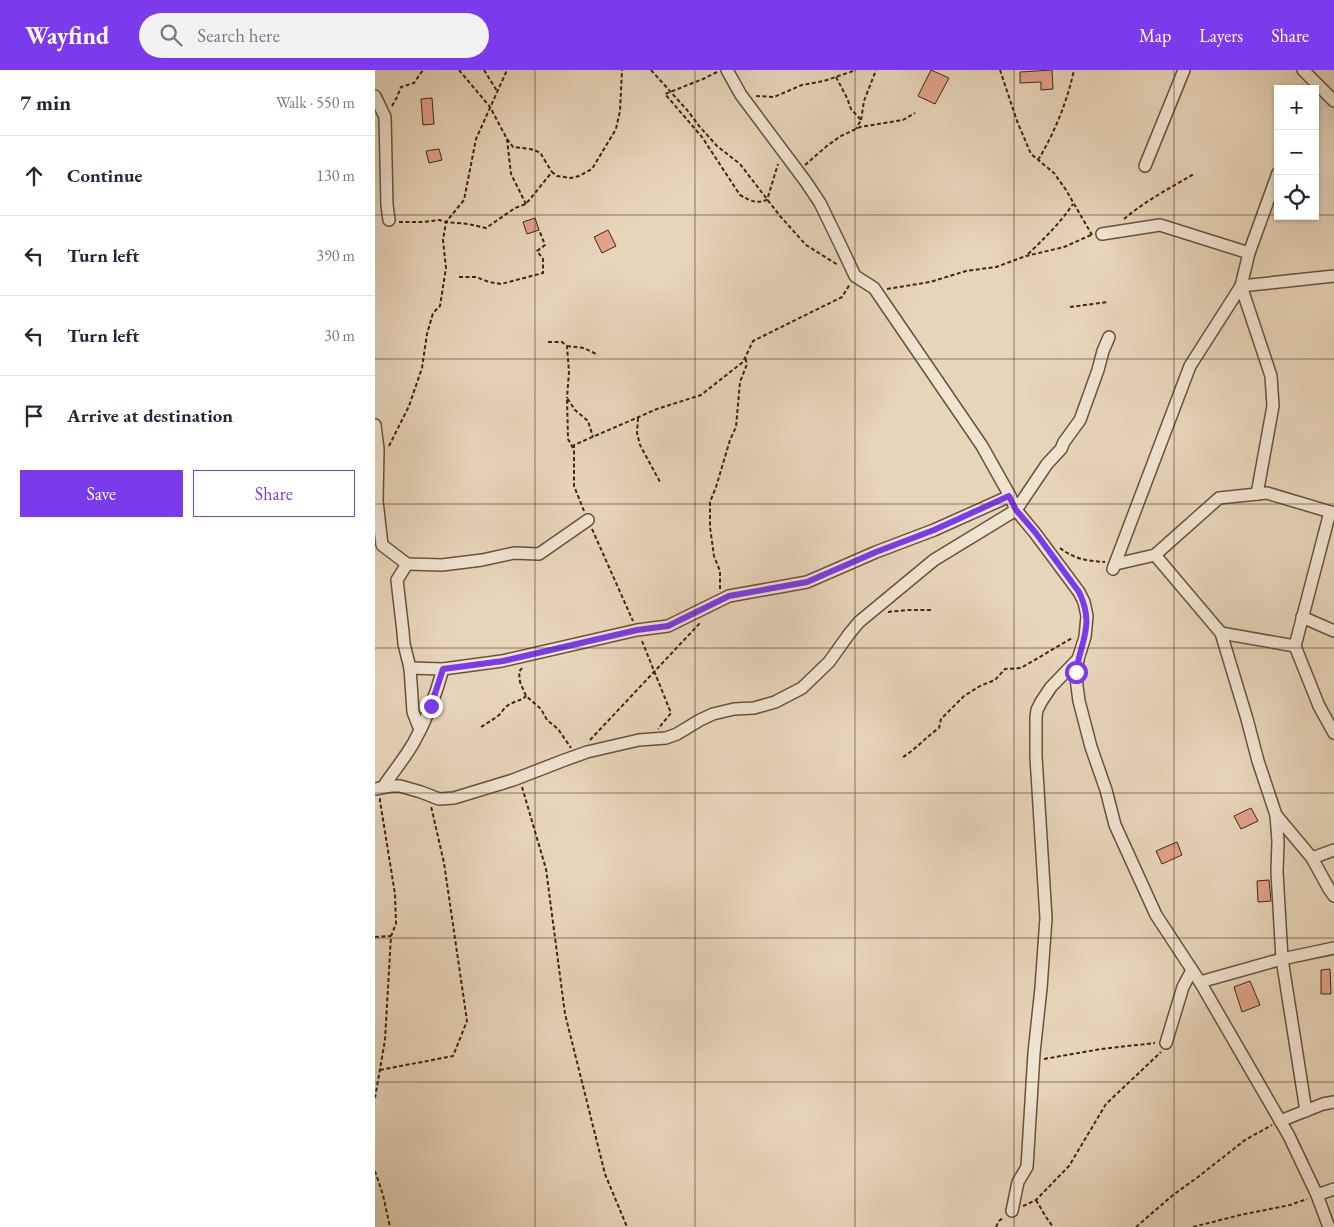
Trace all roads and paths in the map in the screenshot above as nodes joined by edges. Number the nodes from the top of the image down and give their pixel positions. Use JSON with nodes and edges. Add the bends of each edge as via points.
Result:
{"nodes":[{"id":1,"x":423,"y":70,"type":"edge"},
{"id":2,"x":459,"y":70,"type":"edge"},
{"id":3,"x":484,"y":70,"type":"edge"},
{"id":4,"x":507,"y":70,"type":"edge"},
{"id":5,"x":622,"y":70,"type":"edge"},
{"id":6,"x":651,"y":70,"type":"edge"},
{"id":7,"x":721,"y":70,"type":"edge"},
{"id":8,"x":727,"y":70,"type":"edge"},
{"id":9,"x":856,"y":70,"type":"edge"},
{"id":10,"x":876,"y":70,"type":"edge"},
{"id":11,"x":1000,"y":70,"type":"edge"},
{"id":12,"x":1074,"y":70,"type":"edge"},
{"id":13,"x":1184,"y":70,"type":"edge"},
{"id":14,"x":836,"y":76,"type":"junction"},
{"id":15,"x":1308,"y":79,"type":"edge"},
{"id":16,"x":497,"y":91,"type":"junction"},
{"id":17,"x":741,"y":95,"type":"junction"},
{"id":18,"x":375,"y":96,"type":"edge"},
{"id":19,"x":1334,"y":101,"type":"edge"},
{"id":20,"x":490,"y":107,"type":"junction"},
{"id":21,"x":915,"y":113,"type":"dead end"},
{"id":22,"x":385,"y":117,"type":"junction"},
{"id":23,"x":861,"y":120,"type":"junction"},
{"id":24,"x":856,"y":129,"type":"junction"},
{"id":25,"x":507,"y":139,"type":"junction"},
{"id":26,"x":779,"y":160,"type":"dead end"},
{"id":27,"x":1037,"y":160,"type":"junction"},
{"id":28,"x":1145,"y":166,"type":"dead end"},
{"id":29,"x":798,"y":171,"type":"junction"},
{"id":30,"x":552,"y":172,"type":"junction"},
{"id":31,"x":1194,"y":174,"type":"dead end"},
{"id":32,"x":1277,"y":175,"type":"edge"},
{"id":33,"x":767,"y":200,"type":"junction"},
{"id":34,"x":1073,"y":203,"type":"junction"},
{"id":35,"x":526,"y":204,"type":"junction"},
{"id":36,"x":389,"y":220,"type":"joint"},
{"id":37,"x":446,"y":222,"type":"junction"},
{"id":38,"x":1121,"y":222,"type":"dead end"},
{"id":39,"x":539,"y":230,"type":"dead end"},
{"id":40,"x":1097,"y":234,"type":"junction"},
{"id":41,"x":1249,"y":253,"type":"junction"},
{"id":42,"x":1027,"y":256,"type":"junction"},
{"id":43,"x":855,"y":276,"type":"junction"},
{"id":44,"x":1334,"y":276,"type":"edge"},
{"id":45,"x":459,"y":277,"type":"dead end"},
{"id":46,"x":1241,"y":286,"type":"junction"},
{"id":47,"x":874,"y":288,"type":"junction"},
{"id":48,"x":1109,"y":302,"type":"dead end"},
{"id":49,"x":1070,"y":307,"type":"dead end"},
{"id":50,"x":1109,"y":337,"type":"dead end"},
{"id":51,"x":548,"y":342,"type":"dead end"},
{"id":52,"x":567,"y":346,"type":"junction"},
{"id":53,"x":598,"y":355,"type":"dead end"},
{"id":54,"x":745,"y":357,"type":"junction"},
{"id":55,"x":567,"y":398,"type":"junction"},
{"id":56,"x":638,"y":418,"type":"junction"},
{"id":57,"x":375,"y":425,"type":"edge"},
{"id":58,"x":593,"y":437,"type":"junction"},
{"id":59,"x":574,"y":450,"type":"junction"},
{"id":60,"x":376,"y":460,"type":"edge"},
{"id":61,"x":660,"y":482,"type":"dead end"},
{"id":62,"x":1257,"y":494,"type":"junction"},
{"id":63,"x":1009,"y":496,"type":"junction"},
{"id":64,"x":1016,"y":510,"type":"junction"},
{"id":65,"x":1332,"y":512,"type":"edge"},
{"id":66,"x":588,"y":520,"type":"junction"},
{"id":67,"x":1060,"y":548,"type":"dead end"},
{"id":68,"x":1155,"y":555,"type":"junction"},
{"id":69,"x":407,"y":564,"type":"junction"},
{"id":70,"x":1112,"y":565,"type":"junction"},
{"id":71,"x":721,"y":600,"type":"junction"},
{"id":72,"x":931,"y":610,"type":"dead end"},
{"id":73,"x":868,"y":615,"type":"junction"},
{"id":74,"x":1302,"y":617,"type":"junction"},
{"id":75,"x":701,"y":621,"type":"dead end"},
{"id":76,"x":637,"y":630,"type":"junction"},
{"id":77,"x":1334,"y":631,"type":"edge"},
{"id":78,"x":1086,"y":632,"type":"junction"},
{"id":79,"x":1221,"y":634,"type":"junction"},
{"id":80,"x":1295,"y":646,"type":"junction"},
{"id":81,"x":528,"y":655,"type":"junction"},
{"id":82,"x":1078,"y":659,"type":"junction"},
{"id":83,"x":410,"y":668,"type":"junction"},
{"id":84,"x":443,"y":669,"type":"junction"},
{"id":85,"x":526,"y":696,"type":"junction"},
{"id":86,"x":481,"y":727,"type":"dead end"},
{"id":87,"x":421,"y":730,"type":"junction"},
{"id":88,"x":1334,"y":733,"type":"edge"},
{"id":89,"x":649,"y":739,"type":"junction"},
{"id":90,"x":587,"y":742,"type":"dead end"},
{"id":91,"x":574,"y":757,"type":"junction"},
{"id":92,"x":903,"y":758,"type":"dead end"},
{"id":93,"x":519,"y":777,"type":"junction"},
{"id":94,"x":379,"y":788,"type":"edge"},
{"id":95,"x":429,"y":796,"type":"junction"},
{"id":96,"x":1277,"y":815,"type":"junction"},
{"id":97,"x":1334,"y":850,"type":"edge"},
{"id":98,"x":1312,"y":858,"type":"junction"},
{"id":99,"x":1334,"y":896,"type":"edge"},
{"id":100,"x":391,"y":936,"type":"junction"},
{"id":101,"x":375,"y":937,"type":"edge"},
{"id":102,"x":1334,"y":948,"type":"edge"},
{"id":103,"x":1282,"y":959,"type":"junction"},
{"id":104,"x":1192,"y":970,"type":"junction"},
{"id":105,"x":1200,"y":982,"type":"junction"},
{"id":106,"x":1166,"y":1043,"type":"junction"},
{"id":107,"x":1033,"y":1060,"type":"junction"},
{"id":108,"x":380,"y":1070,"type":"junction"},
{"id":109,"x":375,"y":1098,"type":"edge"},
{"id":110,"x":1334,"y":1102,"type":"edge"},
{"id":111,"x":1306,"y":1111,"type":"junction"},
{"id":112,"x":1280,"y":1121,"type":"junction"},
{"id":113,"x":375,"y":1171,"type":"edge"},
{"id":114,"x":1334,"y":1189,"type":"edge"},
{"id":115,"x":1317,"y":1195,"type":"junction"},
{"id":116,"x":1036,"y":1200,"type":"junction"},
{"id":117,"x":1011,"y":1211,"type":"junction"},
{"id":118,"x":390,"y":1227,"type":"edge"},
{"id":119,"x":627,"y":1227,"type":"edge"},
{"id":120,"x":996,"y":1227,"type":"edge"},
{"id":121,"x":1053,"y":1227,"type":"edge"},
{"id":122,"x":1136,"y":1227,"type":"edge"},
{"id":123,"x":1193,"y":1227,"type":"edge"},
{"id":124,"x":1329,"y":1227,"type":"edge"}],
"edges":[{"from":1,"to":22,"type":"path","via":[[414,83],[401,87]]},
{"from":2,"to":20,"type":"path"},
{"from":3,"to":16,"type":"path"},
{"from":4,"to":16,"type":"path"},
{"from":5,"to":30,"type":"path","via":[[616,129],[592,168],[571,178]]},
{"from":6,"to":33,"type":"path","via":[[717,146],[740,164]]},
{"from":7,"to":33,"type":"path","via":[[665,94],[702,137],[740,195],[758,203]]},
{"from":8,"to":17,"type":"street"},
{"from":9,"to":14,"type":"path"},
{"from":10,"to":23,"type":"path","via":[[864,101]]},
{"from":11,"to":27,"type":"path","via":[[1017,121],[1031,154]]},
{"from":12,"to":27,"type":"path","via":[[1055,129]]},
{"from":13,"to":28,"type":"street"},
{"from":14,"to":17,"type":"path","via":[[774,97]]},
{"from":14,"to":23,"type":"path","via":[[851,109]]},
{"from":15,"to":19,"type":"street"},
{"from":16,"to":20,"type":"path"},
{"from":17,"to":29,"type":"street"},
{"from":18,"to":22,"type":"street"},
{"from":20,"to":25,"type":"path"},
{"from":20,"to":37,"type":"path","via":[[476,139],[464,200]]},
{"from":21,"to":24,"type":"path","via":[[903,120]]},
{"from":22,"to":36,"type":"street"},
{"from":23,"to":24,"type":"path"},
{"from":24,"to":29,"type":"path","via":[[828,145]]},
{"from":25,"to":30,"type":"path","via":[[513,147],[541,154]]},
{"from":25,"to":35,"type":"path","via":[[511,174]]},
{"from":26,"to":33,"type":"path"},
{"from":27,"to":34,"type":"path","via":[[1054,173]]},
{"from":29,"to":43,"type":"street","via":[[819,203]]},
{"from":30,"to":35,"type":"path"},
{"from":31,"to":38,"type":"path","via":[[1152,198]]},
{"from":32,"to":41,"type":"street"},
{"from":33,"to":43,"type":"path","via":[[806,244]]},
{"from":34,"to":40,"type":"path"},
{"from":34,"to":42,"type":"path","via":[[1064,218]]},
{"from":35,"to":37,"type":"path","via":[[486,228]]},
{"from":36,"to":37,"type":"path"},
{"from":37,"to":60,"type":"path","via":[[443,240],[446,268],[440,306],[433,313],[422,368],[409,406],[390,445]]},
{"from":39,"to":45,"type":"path","via":[[545,245],[537,251],[543,259],[543,272],[501,284],[477,277]]},
{"from":40,"to":41,"type":"street","via":[[1160,224]]},
{"from":40,"to":42,"type":"path"},
{"from":41,"to":46,"type":"street"},
{"from":42,"to":47,"type":"path","via":[[996,267],[966,271],[930,282]]},
{"from":43,"to":47,"type":"street"},
{"from":43,"to":54,"type":"path","via":[[842,297],[753,341]]},
{"from":44,"to":46,"type":"street"},
{"from":46,"to":62,"type":"street","via":[[1271,376],[1273,406]]},
{"from":46,"to":70,"type":"street","via":[[1190,366]]},
{"from":47,"to":63,"type":"street","via":[[982,446]]},
{"from":48,"to":49,"type":"path"},
{"from":50,"to":64,"type":"street","via":[[1081,420]]},
{"from":51,"to":52,"type":"path","via":[[562,342]]},
{"from":52,"to":53,"type":"path","via":[[584,348]]},
{"from":52,"to":55,"type":"path"},
{"from":54,"to":56,"type":"path","via":[[701,395]]},
{"from":54,"to":71,"type":"path","via":[[747,364],[740,382],[736,427],[710,502],[709,527],[720,571]]},
{"from":55,"to":58,"type":"path","via":[[588,421]]},
{"from":55,"to":59,"type":"path","via":[[568,439]]},
{"from":56,"to":58,"type":"path"},
{"from":56,"to":61,"type":"path","via":[[640,445]]},
{"from":57,"to":60,"type":"street"},
{"from":58,"to":59,"type":"path","via":[[574,445]]},
{"from":59,"to":66,"type":"path","via":[[574,486]]},
{"from":60,"to":69,"type":"street","via":[[382,545]]},
{"from":62,"to":65,"type":"street","via":[[1267,492]]},
{"from":62,"to":68,"type":"street","via":[[1219,498]]},
{"from":63,"to":64,"type":"street"},
{"from":63,"to":71,"type":"street","via":[[807,582]]},
{"from":64,"to":73,"type":"street","via":[[934,560]]},
{"from":64,"to":78,"type":"street","via":[[1079,592],[1087,616]]},
{"from":65,"to":74,"type":"street"},
{"from":66,"to":69,"type":"street","via":[[539,554],[514,553],[442,565]]},
{"from":66,"to":76,"type":"path"},
{"from":67,"to":70,"type":"path","via":[[1087,561]]},
{"from":68,"to":70,"type":"street"},
{"from":68,"to":79,"type":"street"},
{"from":69,"to":83,"type":"street","via":[[397,580],[402,638]]},
{"from":71,"to":76,"type":"street","via":[[668,626]]},
{"from":72,"to":73,"type":"path"},
{"from":73,"to":89,"type":"street","via":[[829,662],[802,688],[775,702],[713,714],[677,734]]},
{"from":74,"to":77,"type":"street"},
{"from":74,"to":80,"type":"street"},
{"from":75,"to":90,"type":"path"},
{"from":76,"to":81,"type":"street"},
{"from":76,"to":89,"type":"path","via":[[671,713]]},
{"from":78,"to":82,"type":"street"},
{"from":78,"to":92,"type":"path","via":[[1021,668],[1005,669],[995,680],[964,696],[941,719],[939,728]]},
{"from":79,"to":80,"type":"street"},
{"from":79,"to":96,"type":"street"},
{"from":80,"to":88,"type":"street","via":[[1319,706]]},
{"from":81,"to":84,"type":"street"},
{"from":81,"to":85,"type":"path","via":[[519,672]]},
{"from":82,"to":104,"type":"street","via":[[1079,702],[1115,825],[1156,914]]},
{"from":82,"to":107,"type":"street","via":[[1051,687],[1036,717],[1046,918]]},
{"from":83,"to":84,"type":"street"},
{"from":83,"to":87,"type":"street","via":[[413,712]]},
{"from":84,"to":87,"type":"street"},
{"from":85,"to":86,"type":"path","via":[[505,707]]},
{"from":85,"to":91,"type":"path","via":[[558,729]]},
{"from":87,"to":94,"type":"street"},
{"from":89,"to":91,"type":"street"},
{"from":91,"to":93,"type":"street"},
{"from":93,"to":95,"type":"street","via":[[454,798]]},
{"from":93,"to":119,"type":"path","via":[[546,869],[565,1014],[605,1174]]},
{"from":94,"to":95,"type":"street","via":[[400,786]]},
{"from":94,"to":100,"type":"path","via":[[395,894],[396,924]]},
{"from":95,"to":108,"type":"path","via":[[444,863],[467,1021],[453,1056]]},
{"from":96,"to":98,"type":"street"},
{"from":96,"to":103,"type":"street"},
{"from":97,"to":98,"type":"street"},
{"from":98,"to":99,"type":"street"},
{"from":100,"to":101,"type":"path"},
{"from":100,"to":108,"type":"path","via":[[385,1040]]},
{"from":102,"to":103,"type":"street"},
{"from":103,"to":105,"type":"street"},
{"from":103,"to":111,"type":"street"},
{"from":104,"to":105,"type":"street"},
{"from":104,"to":106,"type":"street","via":[[1183,987]]},
{"from":105,"to":112,"type":"street"},
{"from":106,"to":107,"type":"path"},
{"from":106,"to":116,"type":"path","via":[[1167,1046],[1106,1104],[1069,1166]]},
{"from":107,"to":117,"type":"street","via":[[1027,1167],[1018,1182]]},
{"from":108,"to":109,"type":"path"},
{"from":110,"to":111,"type":"street"},
{"from":111,"to":112,"type":"street"},
{"from":112,"to":115,"type":"street"},
{"from":112,"to":122,"type":"path","via":[[1245,1140]]},
{"from":113,"to":118,"type":"path"},
{"from":114,"to":115,"type":"street"},
{"from":115,"to":123,"type":"path","via":[[1290,1205]]},
{"from":115,"to":124,"type":"street"},
{"from":116,"to":117,"type":"path"},
{"from":116,"to":121,"type":"path"},
{"from":117,"to":120,"type":"path"}]}
